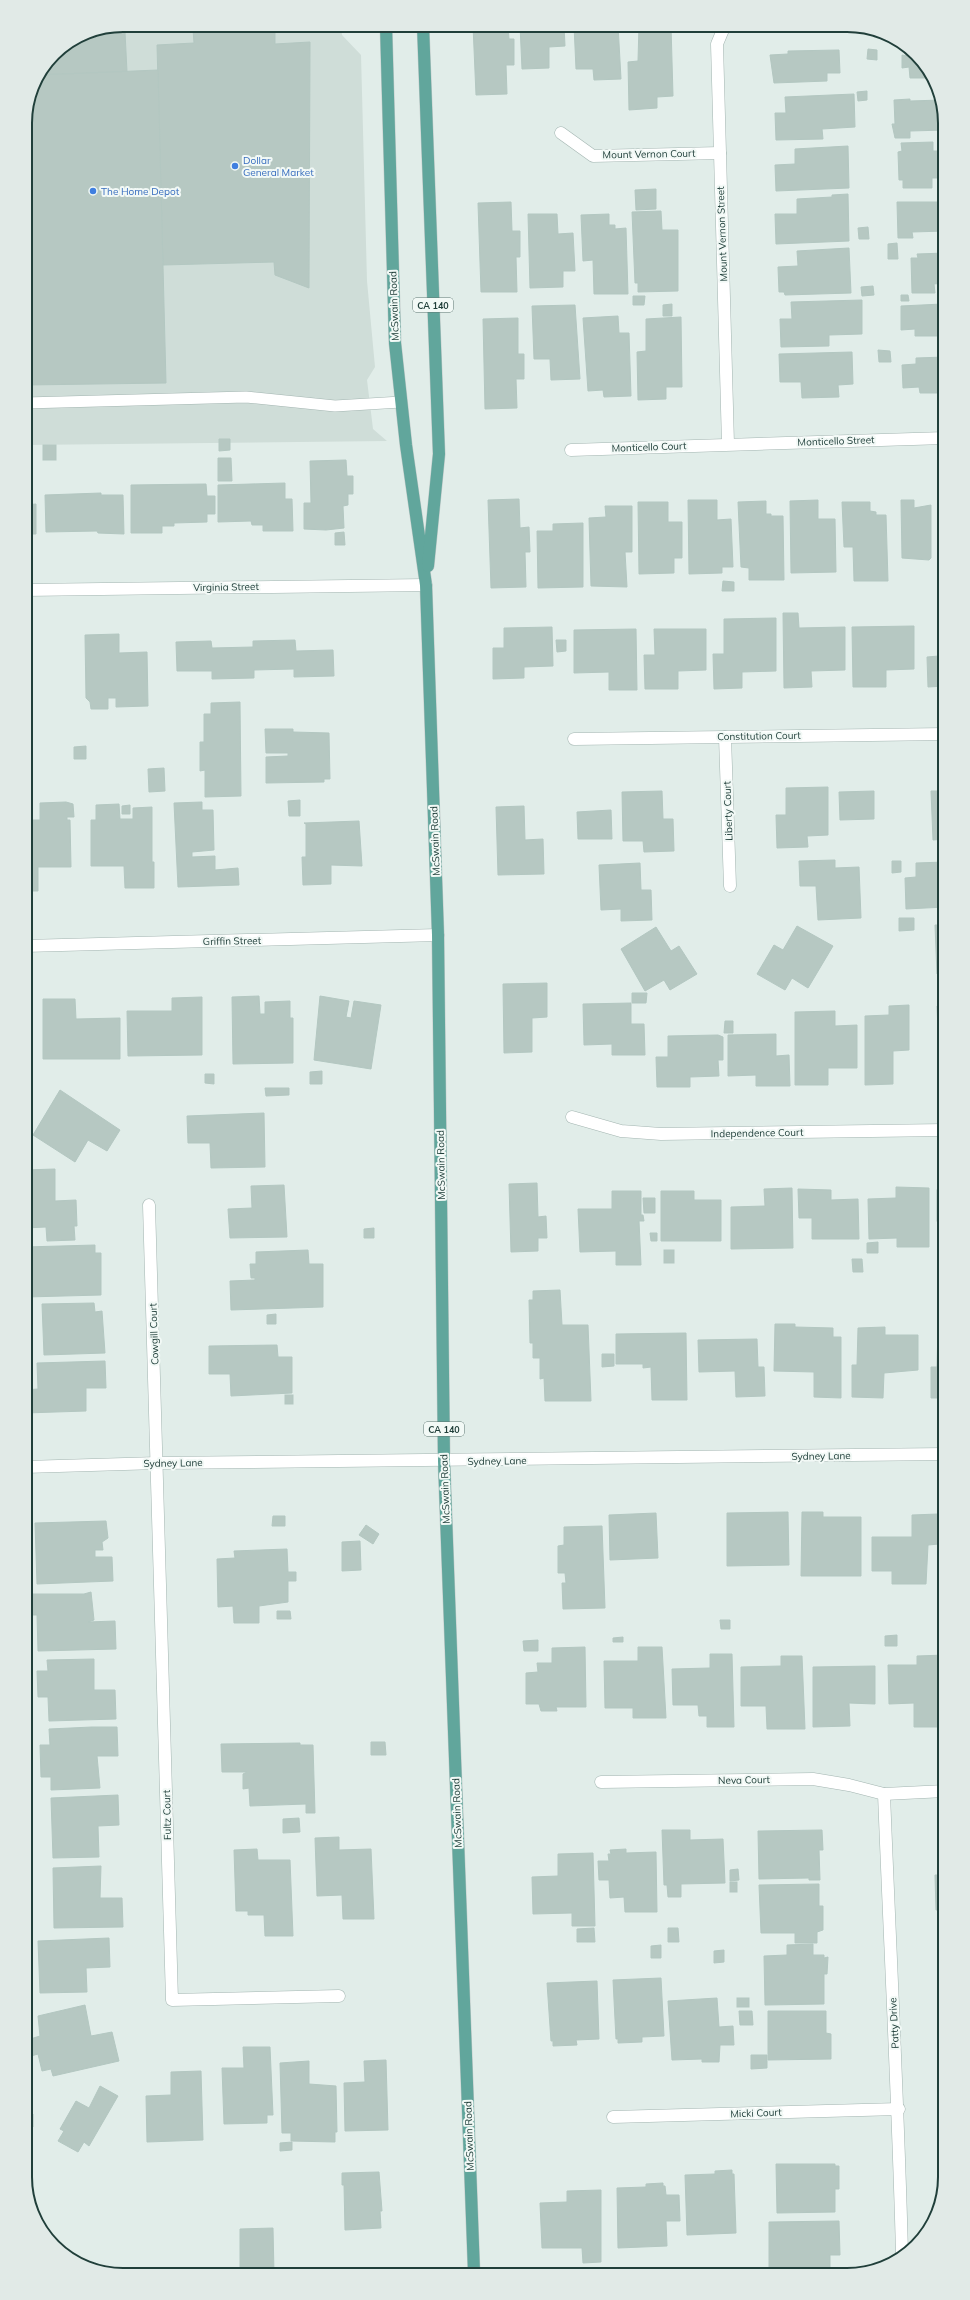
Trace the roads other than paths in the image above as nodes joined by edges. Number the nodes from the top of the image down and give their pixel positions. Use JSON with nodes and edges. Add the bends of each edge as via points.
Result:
{"nodes":[{"id":1,"x":386,"y":32,"type":"edge"},
{"id":2,"x":423,"y":32,"type":"edge"},
{"id":3,"x":722,"y":32,"type":"edge"},
{"id":4,"x":561,"y":133,"type":"dead end"},
{"id":5,"x":720,"y":153,"type":"junction"},
{"id":6,"x":401,"y":402,"type":"junction"},
{"id":7,"x":32,"y":403,"type":"edge"},
{"id":8,"x":938,"y":438,"type":"edge"},
{"id":9,"x":728,"y":444,"type":"junction"},
{"id":10,"x":571,"y":450,"type":"dead end"},
{"id":11,"x":426,"y":585,"type":"junction"},
{"id":12,"x":32,"y":590,"type":"edge"},
{"id":13,"x":938,"y":734,"type":"edge"},
{"id":14,"x":725,"y":737,"type":"junction"},
{"id":15,"x":574,"y":739,"type":"dead end"},
{"id":16,"x":730,"y":886,"type":"dead end"},
{"id":17,"x":438,"y":935,"type":"junction"},
{"id":18,"x":32,"y":946,"type":"edge"},
{"id":19,"x":572,"y":1117,"type":"dead end"},
{"id":20,"x":938,"y":1130,"type":"edge"},
{"id":21,"x":150,"y":1205,"type":"dead end"},
{"id":22,"x":938,"y":1454,"type":"edge"},
{"id":23,"x":444,"y":1462,"type":"junction"},
{"id":24,"x":158,"y":1463,"type":"junction"},
{"id":25,"x":32,"y":1467,"type":"edge"},
{"id":26,"x":601,"y":1782,"type":"dead end"},
{"id":27,"x":938,"y":1791,"type":"edge"},
{"id":28,"x":884,"y":1794,"type":"junction"},
{"id":29,"x":339,"y":1996,"type":"dead end"},
{"id":30,"x":898,"y":2109,"type":"junction"},
{"id":31,"x":613,"y":2117,"type":"dead end"},
{"id":32,"x":902,"y":2250,"type":"edge"},
{"id":33,"x":474,"y":2268,"type":"edge"}],
"edges":[{"from":1,"to":6,"type":"main road","name":"McSwain Road","number":"CA 140","via":[[394,311]]},
{"from":2,"to":11,"type":"main road","name":"McSwain Road","number":"CA 140","via":[[439,454]]},
{"from":3,"to":5,"type":"street","name":"Mount Vernon Street","via":[[717,44]]},
{"from":4,"to":5,"type":"street","name":"Mount Vernon Court","via":[[593,156]]},
{"from":5,"to":9,"type":"street","name":"Mount Vernon Street"},
{"from":6,"to":7,"type":"lane","via":[[334,406],[246,397]]},
{"from":6,"to":11,"type":"main road","name":"McSwain Road","number":"CA 140"},
{"from":8,"to":9,"type":"street","name":"Monticello Street"},
{"from":9,"to":10,"type":"street","name":"Monticello Court"},
{"from":11,"to":12,"type":"street","name":"Virginia Street"},
{"from":11,"to":17,"type":"main road","name":"McSwain Road","number":"CA 140"},
{"from":13,"to":14,"type":"street","name":"Constitution Court"},
{"from":14,"to":15,"type":"street","name":"Constitution Court"},
{"from":14,"to":16,"type":"street","name":"Liberty Court"},
{"from":17,"to":18,"type":"street","name":"Griffin Street"},
{"from":17,"to":23,"type":"main road","name":"McSwain Road","number":"CA 140"},
{"from":19,"to":20,"type":"street","name":"Independence Court","via":[[621,1131],[661,1134]]},
{"from":21,"to":24,"type":"street","name":"Cowgill Court"},
{"from":22,"to":23,"type":"street","name":"Sydney Lane"},
{"from":23,"to":24,"type":"street","name":"Sydney Lane"},
{"from":23,"to":33,"type":"main road","name":"McSwain Road","number":"CA 140"},
{"from":24,"to":25,"type":"street","name":"Sydney Lane"},
{"from":24,"to":29,"type":"street","name":"Fultz Court","via":[[172,2000]]},
{"from":26,"to":28,"type":"street","name":"Neva Court","via":[[813,1780],[849,1785]]},
{"from":27,"to":28,"type":"street","name":"Neva Court"},
{"from":28,"to":30,"type":"street","name":"Patty Drive"},
{"from":30,"to":31,"type":"street","name":"Micki Court"},
{"from":30,"to":32,"type":"street","name":"Patty Drive"}]}
